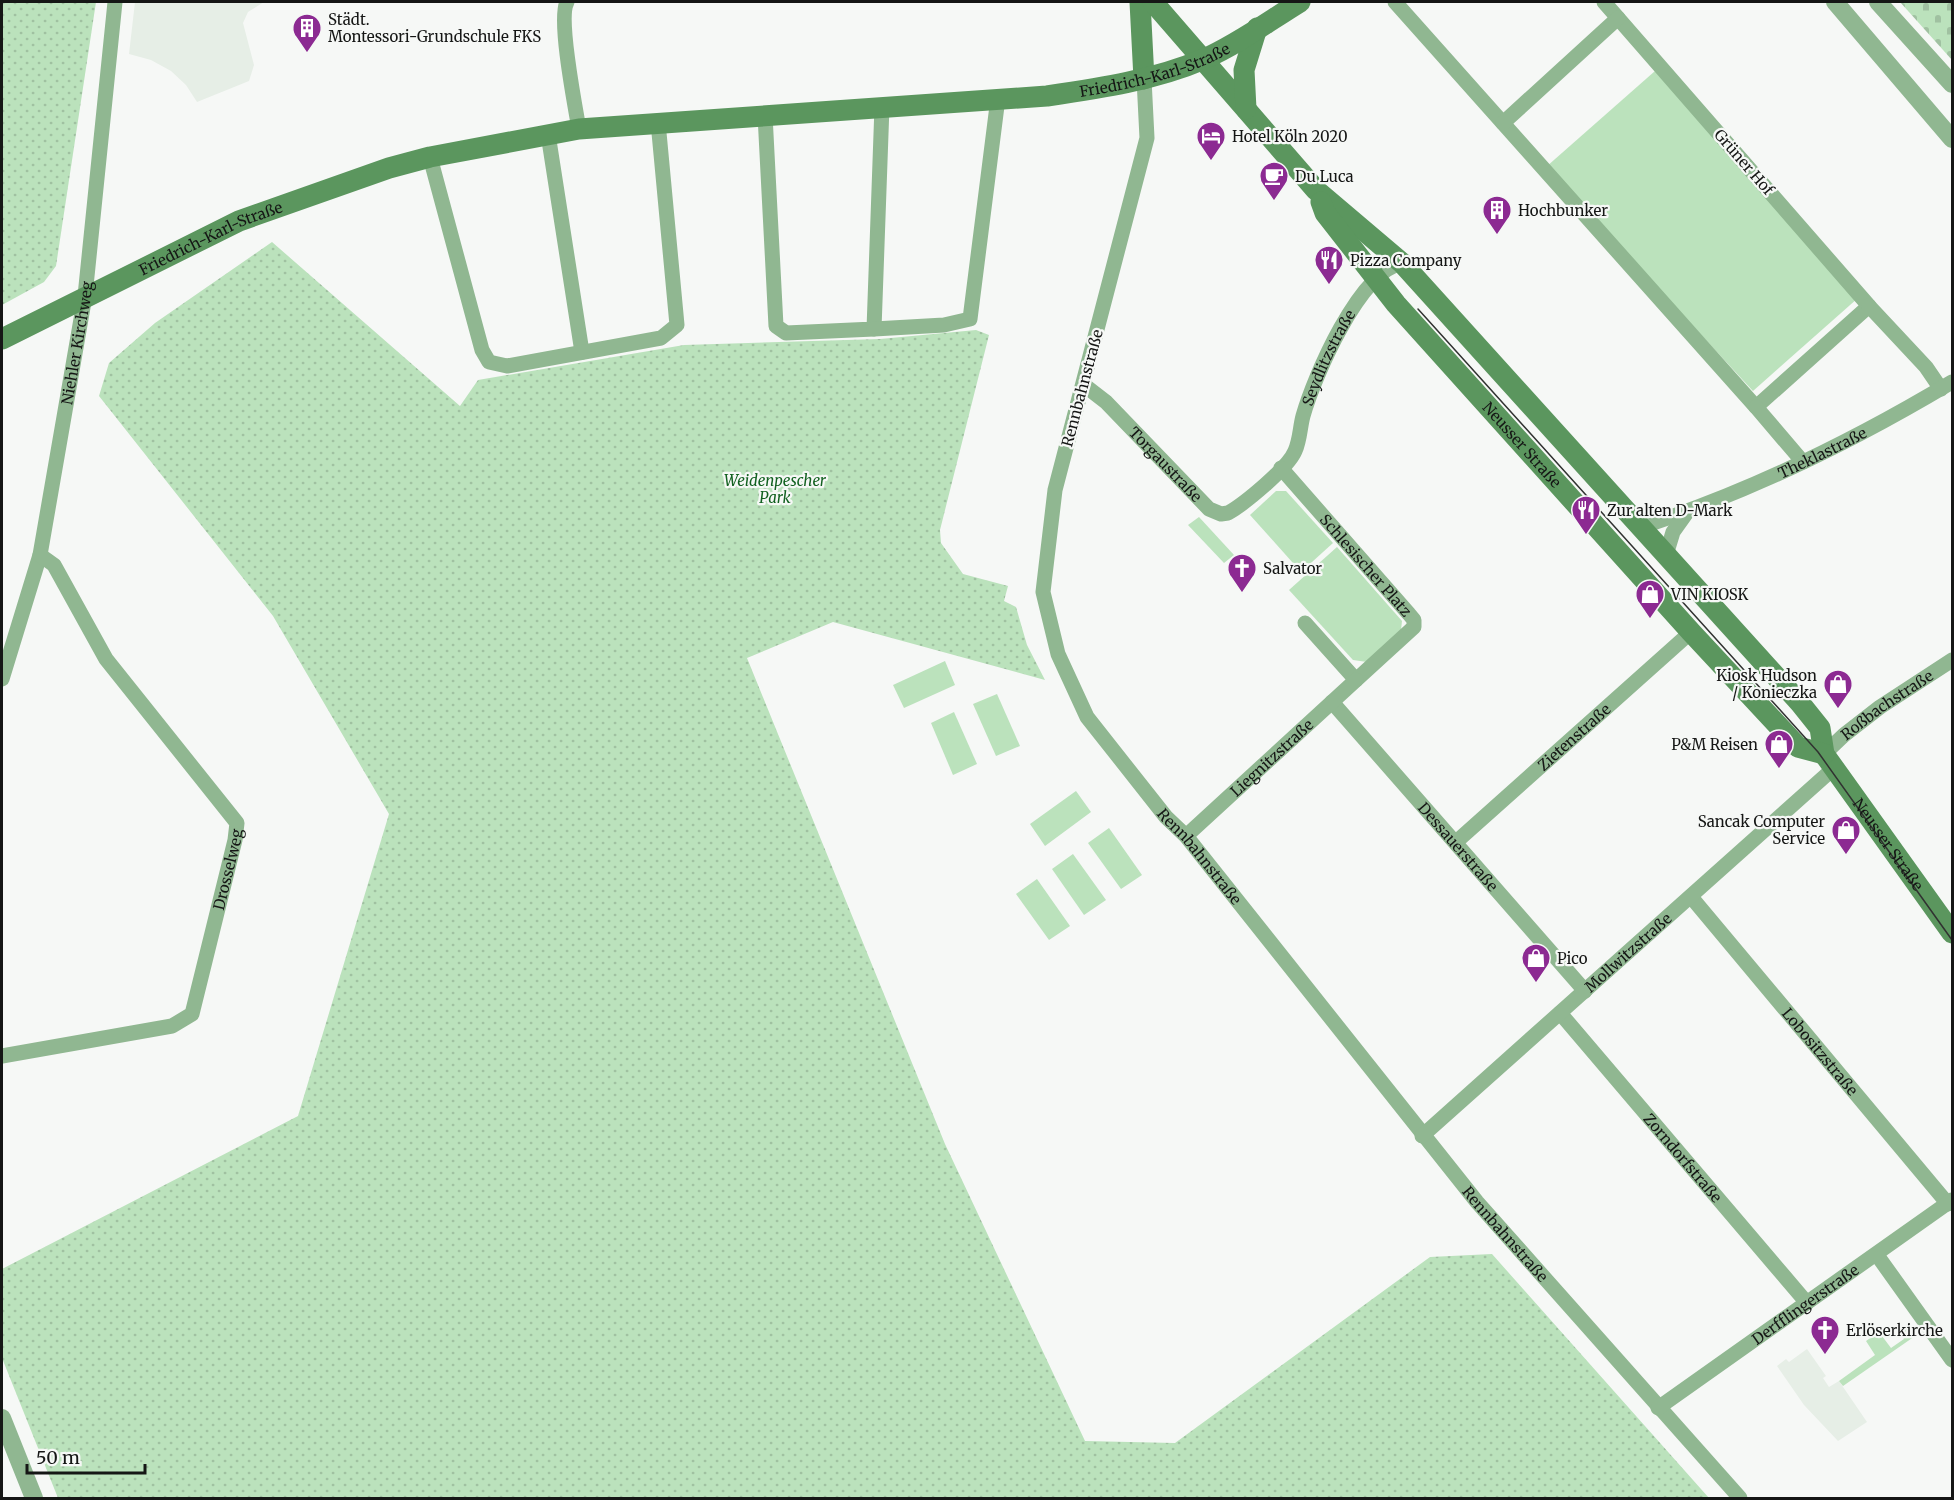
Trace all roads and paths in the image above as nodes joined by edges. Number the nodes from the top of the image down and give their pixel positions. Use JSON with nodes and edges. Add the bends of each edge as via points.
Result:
{"nodes":[{"id":1,"x":115,"y":2,"type":"edge"},
{"id":2,"x":567,"y":2,"type":"edge"},
{"id":3,"x":1140,"y":2,"type":"edge"},
{"id":4,"x":1153,"y":2,"type":"edge"},
{"id":5,"x":1300,"y":2,"type":"edge"},
{"id":6,"x":1395,"y":2,"type":"edge"},
{"id":7,"x":1604,"y":2,"type":"edge"},
{"id":8,"x":1835,"y":2,"type":"edge"},
{"id":9,"x":1878,"y":2,"type":"edge"},
{"id":10,"x":1618,"y":18,"type":"junction"},
{"id":11,"x":1257,"y":28,"type":"junction"},
{"id":12,"x":1203,"y":59,"type":"junction"},
{"id":13,"x":1144,"y":79,"type":"junction"},
{"id":14,"x":1953,"y":84,"type":"edge"},
{"id":15,"x":998,"y":98,"type":"junction"},
{"id":16,"x":882,"y":106,"type":"junction"},
{"id":17,"x":1246,"y":109,"type":"junction"},
{"id":18,"x":765,"y":115,"type":"junction"},
{"id":19,"x":658,"y":122,"type":"junction"},
{"id":20,"x":1503,"y":123,"type":"junction"},
{"id":21,"x":579,"y":129,"type":"junction"},
{"id":22,"x":548,"y":134,"type":"junction"},
{"id":23,"x":1953,"y":139,"type":"edge"},
{"id":24,"x":430,"y":157,"type":"junction"},
{"id":25,"x":1316,"y":190,"type":"junction"},
{"id":26,"x":1402,"y":263,"type":"junction"},
{"id":27,"x":1377,"y":278,"type":"junction"},
{"id":28,"x":85,"y":296,"type":"junction"},
{"id":29,"x":1869,"y":306,"type":"junction"},
{"id":30,"x":874,"y":329,"type":"junction"},
{"id":31,"x":2,"y":339,"type":"edge"},
{"id":32,"x":582,"y":352,"type":"junction"},
{"id":33,"x":1084,"y":385,"type":"junction"},
{"id":34,"x":1947,"y":386,"type":"edge"},
{"id":35,"x":1756,"y":407,"type":"junction"},
{"id":36,"x":1803,"y":462,"type":"junction"},
{"id":37,"x":1281,"y":468,"type":"junction"},
{"id":38,"x":1688,"y":511,"type":"junction"},
{"id":39,"x":1641,"y":527,"type":"junction"},
{"id":40,"x":40,"y":555,"type":"junction"},
{"id":41,"x":1666,"y":555,"type":"junction"},
{"id":42,"x":1305,"y":623,"type":"dead end"},
{"id":43,"x":1691,"y":632,"type":"junction"},
{"id":44,"x":1953,"y":660,"type":"edge"},
{"id":45,"x":2,"y":679,"type":"edge"},
{"id":46,"x":1356,"y":681,"type":"junction"},
{"id":47,"x":1332,"y":702,"type":"junction"},
{"id":48,"x":1829,"y":761,"type":"junction"},
{"id":49,"x":1186,"y":836,"type":"junction"},
{"id":50,"x":1456,"y":842,"type":"junction"},
{"id":51,"x":1692,"y":898,"type":"junction"},
{"id":52,"x":1953,"y":933,"type":"edge"},
{"id":53,"x":1585,"y":991,"type":"junction"},
{"id":54,"x":1560,"y":1013,"type":"junction"},
{"id":55,"x":2,"y":1056,"type":"edge"},
{"id":56,"x":1422,"y":1136,"type":"junction"},
{"id":57,"x":1950,"y":1202,"type":"edge"},
{"id":58,"x":1877,"y":1254,"type":"junction"},
{"id":59,"x":1807,"y":1303,"type":"junction"},
{"id":60,"x":1953,"y":1360,"type":"edge"},
{"id":61,"x":1658,"y":1408,"type":"junction"},
{"id":62,"x":2,"y":1418,"type":"edge"},
{"id":63,"x":34,"y":1498,"type":"edge"},
{"id":64,"x":1740,"y":1498,"type":"edge"}],
"edges":[{"from":1,"to":28,"type":"street","name":"Niehler Kirchweg"},
{"from":2,"to":21,"type":"street","via":[[565,27]]},
{"from":3,"to":13,"type":"main road"},
{"from":4,"to":12,"type":"main road","name":"Neusser Straße"},
{"from":5,"to":11,"type":"main road","name":"Friedrich-Karl-Straße"},
{"from":6,"to":20,"type":"street"},
{"from":7,"to":10,"type":"street","name":"Grüner Hof"},
{"from":8,"to":23,"type":"street"},
{"from":9,"to":14,"type":"street"},
{"from":10,"to":20,"type":"street"},
{"from":10,"to":29,"type":"street","name":"Grüner Hof"},
{"from":11,"to":12,"type":"main road","name":"Friedrich-Karl-Straße"},
{"from":11,"to":17,"type":"main road","via":[[1244,70]]},
{"from":12,"to":13,"type":"main road","name":"Friedrich-Karl-Straße"},
{"from":12,"to":17,"type":"main road","name":"Neusser Straße"},
{"from":13,"to":15,"type":"main road","name":"Friedrich-Karl-Straße","via":[[1047,96]]},
{"from":13,"to":33,"type":"street","name":"Rennbahnstraße","via":[[1147,138]]},
{"from":15,"to":16,"type":"main road","name":"Friedrich-Karl-Straße"},
{"from":15,"to":30,"type":"street","via":[[970,319],[945,325]]},
{"from":16,"to":18,"type":"main road","name":"Friedrich-Karl-Straße"},
{"from":16,"to":30,"type":"street"},
{"from":17,"to":25,"type":"main road","name":"Neusser Straße"},
{"from":18,"to":19,"type":"main road","name":"Friedrich-Karl-Straße"},
{"from":18,"to":30,"type":"street","via":[[776,326],[786,333]]},
{"from":19,"to":21,"type":"main road","name":"Friedrich-Karl-Straße"},
{"from":19,"to":32,"type":"street","via":[[677,325],[662,338]]},
{"from":20,"to":35,"type":"street"},
{"from":21,"to":22,"type":"main road","name":"Friedrich-Karl-Straße"},
{"from":22,"to":24,"type":"main road","name":"Friedrich-Karl-Straße"},
{"from":22,"to":32,"type":"street"},
{"from":24,"to":28,"type":"main road","name":"Friedrich-Karl-Straße","via":[[239,221]]},
{"from":24,"to":32,"type":"street","via":[[486,359],[502,366]]},
{"from":25,"to":26,"type":"main road","name":"Neusser Straße"},
{"from":25,"to":27,"type":"main road","name":"Neusser Straße","via":[[1326,213]]},
{"from":26,"to":27,"type":"street","name":"Seydlitzstraße","via":[[1392,265]]},
{"from":26,"to":39,"type":"main road","name":"Neusser Straße"},
{"from":27,"to":37,"type":"street","name":"Seydlitzstraße","via":[[1345,317],[1308,400],[1295,451]]},
{"from":27,"to":43,"type":"main road","name":"Neusser Straße","via":[[1396,304]]},
{"from":28,"to":31,"type":"main road","name":"Friedrich-Karl-Straße"},
{"from":28,"to":40,"type":"street","name":"Niehler Kirchweg"},
{"from":29,"to":34,"type":"street","name":"Grüner Hof"},
{"from":29,"to":35,"type":"street"},
{"from":33,"to":37,"type":"street","name":"Torgaustraße","via":[[1106,402],[1215,512],[1228,513],[1234,509]]},
{"from":33,"to":49,"type":"street","name":"Rennbahnstraße","via":[[1056,490],[1043,592],[1046,609],[1059,654],[1088,719],[1166,817]]},
{"from":34,"to":36,"type":"street","name":"Theklastraße"},
{"from":35,"to":36,"type":"street"},
{"from":36,"to":38,"type":"street","name":"Theklastraße"},
{"from":37,"to":46,"type":"street","name":"Schlesischer Platz","via":[[1414,620],[1414,627]]},
{"from":38,"to":39,"type":"street","name":"Theklastraße"},
{"from":38,"to":41,"type":"street","via":[[1674,532]]},
{"from":39,"to":41,"type":"main road","name":"Neusser Straße"},
{"from":40,"to":45,"type":"street","name":"Niehler Kirchweg"},
{"from":40,"to":55,"type":"street","name":"Drosselweg","via":[[54,565],[106,659],[237,823],[192,1014],[172,1026]]},
{"from":41,"to":48,"type":"main road","name":"Neusser Straße","via":[[1820,728]]},
{"from":42,"to":46,"type":"street"},
{"from":43,"to":48,"type":"main road","name":"Neusser Straße","via":[[1798,747]]},
{"from":43,"to":50,"type":"street","name":"Zietenstraße"},
{"from":44,"to":48,"type":"street","name":"Roßbachstraße","via":[[1844,735]]},
{"from":46,"to":47,"type":"street","name":"Liegnitzstraße"},
{"from":47,"to":49,"type":"street","name":"Liegnitzstraße"},
{"from":47,"to":50,"type":"street","name":"Dessauerstraße"},
{"from":48,"to":51,"type":"street","name":"Mollwitzstraße"},
{"from":48,"to":52,"type":"main road","name":"Neusser Straße"},
{"from":49,"to":56,"type":"street","name":"Rennbahnstraße"},
{"from":50,"to":53,"type":"street","name":"Dessauerstraße"},
{"from":51,"to":53,"type":"street","name":"Mollwitzstraße"},
{"from":51,"to":57,"type":"street","name":"Lobositzstraße"},
{"from":53,"to":54,"type":"street","name":"Mollwitzstraße"},
{"from":54,"to":56,"type":"street","name":"Mollwitzstraße"},
{"from":54,"to":59,"type":"street","name":"Zorndorfstraße"},
{"from":56,"to":61,"type":"street","name":"Rennbahnstraße"},
{"from":57,"to":58,"type":"street","name":"Derfflingerstraße"},
{"from":58,"to":59,"type":"street","name":"Derfflingerstraße"},
{"from":58,"to":60,"type":"street"},
{"from":59,"to":61,"type":"street","name":"Derfflingerstraße"},
{"from":61,"to":64,"type":"street","name":"Rennbahnstraße"},
{"from":62,"to":63,"type":"street"}]}
